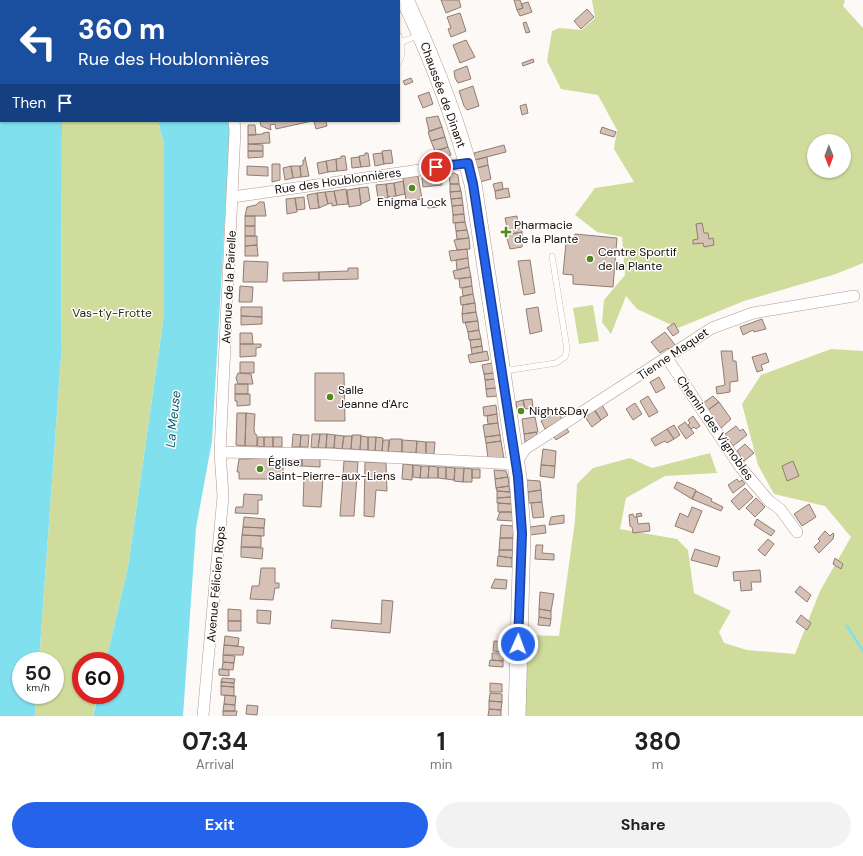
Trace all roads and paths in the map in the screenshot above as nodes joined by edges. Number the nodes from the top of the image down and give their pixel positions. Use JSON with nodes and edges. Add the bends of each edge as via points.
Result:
{"nodes":[{"id":1,"x":405,"y":0,"type":"edge"},
{"id":2,"x":421,"y":34,"type":"junction"},
{"id":3,"x":401,"y":39,"type":"edge"},
{"id":4,"x":400,"y":60,"type":"edge"},
{"id":5,"x":234,"y":122,"type":"edge"},
{"id":6,"x":468,"y":163,"type":"junction"},
{"id":7,"x":233,"y":197,"type":"junction"},
{"id":8,"x":552,"y":256,"type":"dead end"},
{"id":9,"x":854,"y":296,"type":"dead end"},
{"id":10,"x":667,"y":358,"type":"junction"},
{"id":11,"x":503,"y":372,"type":"junction"},
{"id":12,"x":220,"y":452,"type":"junction"},
{"id":13,"x":516,"y":464,"type":"junction"},
{"id":14,"x":797,"y":532,"type":"dead end"},
{"id":15,"x":203,"y":716,"type":"edge"},
{"id":16,"x":517,"y":716,"type":"edge"}],
"edges":[{"from":1,"to":2,"type":"main road","name":"Chaussée de Dinant"},
{"from":2,"to":3,"type":"lane"},
{"from":2,"to":6,"type":"main road","name":"Chaussée de Dinant","via":[[454,116]]},
{"from":3,"to":4,"type":"lane"},
{"from":5,"to":7,"type":"street","name":"Avenue de la Pairelle"},
{"from":6,"to":7,"type":"street","name":"Rue des Houblonnières"},
{"from":6,"to":11,"type":"main road","name":"Chaussée de Dinant"},
{"from":7,"to":12,"type":"street","name":"Avenue de la Pairelle"},
{"from":8,"to":11,"type":"lane","via":[[567,349],[565,357],[556,363]]},
{"from":9,"to":10,"type":"street","name":"Tienne Maquet","via":[[753,313],[712,328]]},
{"from":10,"to":13,"type":"street","name":"Tienne Maquet","via":[[525,449]]},
{"from":10,"to":14,"type":"street","name":"Chemin des Vignobles","via":[[741,468],[780,509]]},
{"from":11,"to":13,"type":"main road","name":"Chaussée de Dinant"},
{"from":12,"to":13,"type":"street","via":[[327,454]]},
{"from":12,"to":15,"type":"street","name":"Avenue Félicien Rops","via":[[223,496]]},
{"from":13,"to":16,"type":"main road","name":"Chaussée de Dinant","via":[[522,533]]}]}
